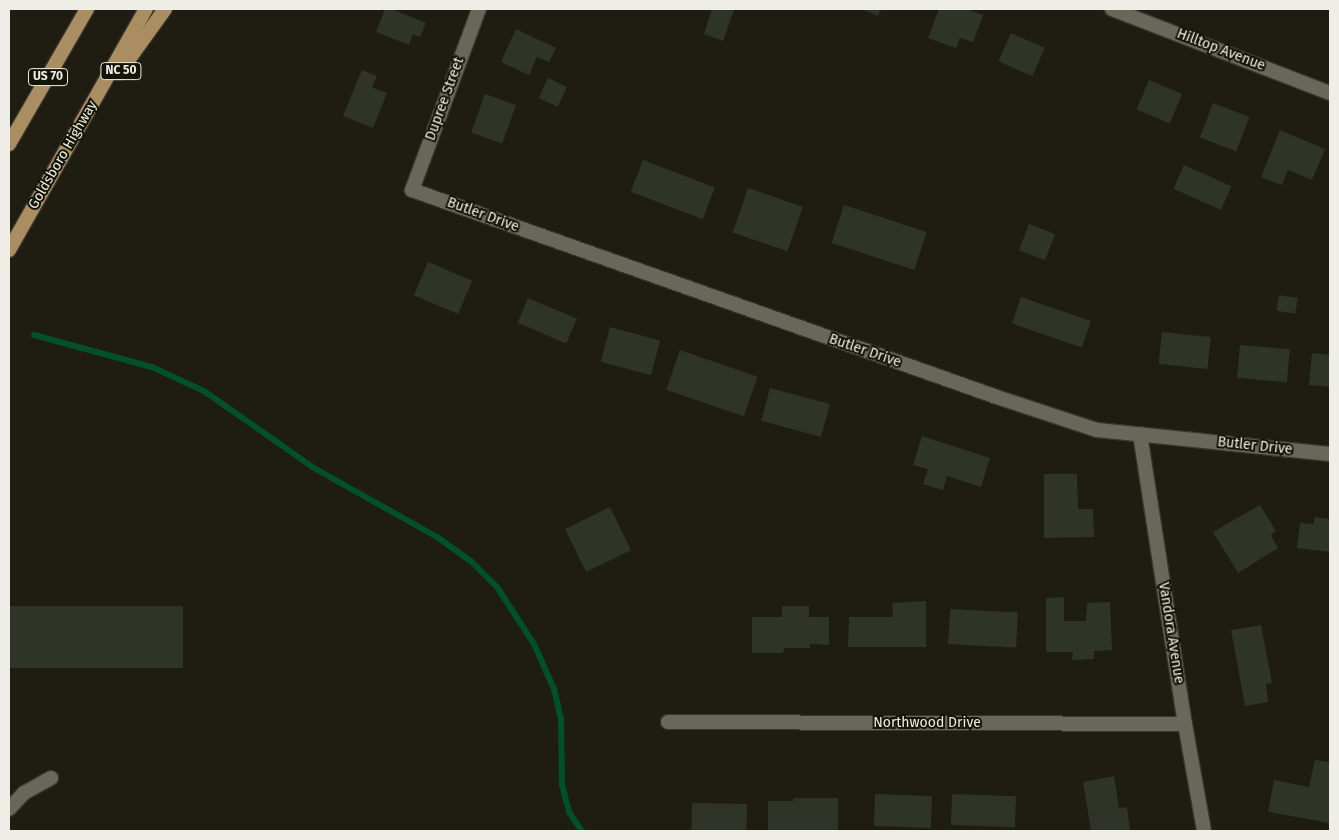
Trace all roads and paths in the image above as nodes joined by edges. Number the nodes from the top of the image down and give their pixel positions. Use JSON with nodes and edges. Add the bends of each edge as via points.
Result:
{"nodes":[{"id":1,"x":87,"y":9,"type":"edge"},
{"id":2,"x":146,"y":9,"type":"edge"},
{"id":3,"x":165,"y":9,"type":"edge"},
{"id":4,"x":479,"y":9,"type":"edge"},
{"id":5,"x":1112,"y":9,"type":"edge"},
{"id":6,"x":1132,"y":12,"type":"edge"},
{"id":7,"x":1330,"y":93,"type":"edge"},
{"id":8,"x":76,"y":132,"type":"junction"},
{"id":9,"x":9,"y":144,"type":"edge"},
{"id":10,"x":412,"y":190,"type":"joint"},
{"id":11,"x":9,"y":250,"type":"edge"},
{"id":12,"x":1140,"y":434,"type":"junction"},
{"id":13,"x":1330,"y":454,"type":"edge"},
{"id":14,"x":668,"y":722,"type":"dead end"},
{"id":15,"x":1185,"y":724,"type":"junction"},
{"id":16,"x":51,"y":778,"type":"dead end"},
{"id":17,"x":9,"y":809,"type":"edge"},
{"id":18,"x":1204,"y":831,"type":"edge"}],
"edges":[{"from":1,"to":9,"type":"main road","number":"US 70"},
{"from":2,"to":8,"type":"main road","name":"Goldsboro Highway"},
{"from":3,"to":8,"type":"main road","number":"NC 50"},
{"from":4,"to":10,"type":"street","name":"Dupree Street"},
{"from":5,"to":6,"type":"street","name":"Hilltop Avenue"},
{"from":6,"to":7,"type":"street","name":"Hilltop Avenue"},
{"from":8,"to":11,"type":"main road","name":"Goldsboro Highway"},
{"from":10,"to":12,"type":"street","name":"Butler Drive","via":[[1067,421],[1097,430]]},
{"from":12,"to":13,"type":"street","name":"Butler Drive"},
{"from":12,"to":15,"type":"street","name":"Vandora Avenue"},
{"from":14,"to":15,"type":"street","name":"Northwood Drive"},
{"from":15,"to":18,"type":"street","name":"Vandora Avenue"},
{"from":16,"to":17,"type":"street","via":[[24,793]]}]}
